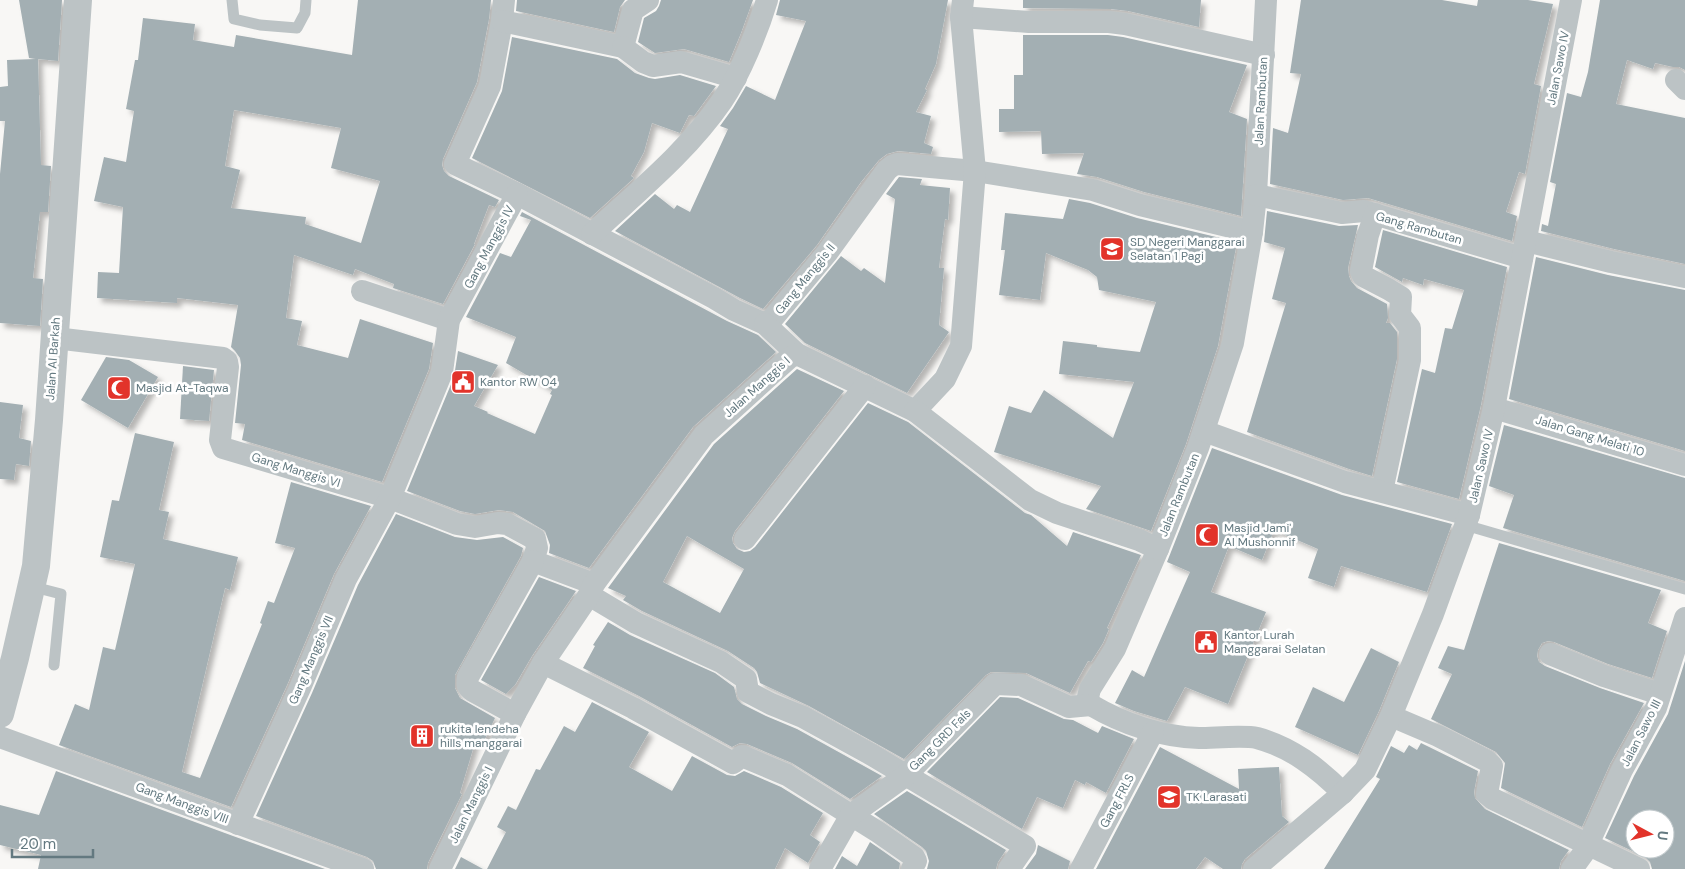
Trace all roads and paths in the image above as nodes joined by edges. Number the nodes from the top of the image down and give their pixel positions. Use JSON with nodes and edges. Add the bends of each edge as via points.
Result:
{"nodes":[{"id":1,"x":78,"y":0,"type":"edge"},
{"id":2,"x":232,"y":0,"type":"edge"},
{"id":3,"x":306,"y":0,"type":"edge"},
{"id":4,"x":648,"y":0,"type":"edge"},
{"id":5,"x":767,"y":0,"type":"edge"},
{"id":6,"x":1266,"y":0,"type":"edge"},
{"id":7,"x":1571,"y":0,"type":"edge"},
{"id":8,"x":962,"y":8,"type":"edge"},
{"id":9,"x":503,"y":11,"type":"edge"},
{"id":10,"x":623,"y":47,"type":"junction"},
{"id":11,"x":1264,"y":55,"type":"junction"},
{"id":12,"x":736,"y":78,"type":"junction"},
{"id":13,"x":975,"y":171,"type":"junction"},
{"id":14,"x":517,"y":194,"type":"junction"},
{"id":15,"x":1256,"y":195,"type":"junction"},
{"id":16,"x":1375,"y":214,"type":"junction"},
{"id":17,"x":1252,"y":232,"type":"junction"},
{"id":18,"x":592,"y":234,"type":"junction"},
{"id":19,"x":1524,"y":249,"type":"junction"},
{"id":20,"x":1685,"y":277,"type":"edge"},
{"id":21,"x":362,"y":291,"type":"dead end"},
{"id":22,"x":449,"y":320,"type":"junction"},
{"id":23,"x":766,"y":324,"type":"junction"},
{"id":24,"x":55,"y":338,"type":"junction"},
{"id":25,"x":797,"y":354,"type":"junction"},
{"id":26,"x":865,"y":386,"type":"junction"},
{"id":27,"x":1494,"y":408,"type":"junction"},
{"id":28,"x":914,"y":410,"type":"junction"},
{"id":29,"x":1204,"y":431,"type":"junction"},
{"id":30,"x":1685,"y":465,"type":"edge"},
{"id":31,"x":1380,"y":491,"type":"junction"},
{"id":32,"x":390,"y":498,"type":"junction"},
{"id":33,"x":1467,"y":520,"type":"junction"},
{"id":34,"x":745,"y":539,"type":"dead end"},
{"id":35,"x":1158,"y":549,"type":"junction"},
{"id":36,"x":533,"y":561,"type":"junction"},
{"id":37,"x":30,"y":586,"type":"junction"},
{"id":38,"x":592,"y":589,"type":"junction"},
{"id":39,"x":1685,"y":590,"type":"edge"},
{"id":40,"x":1685,"y":618,"type":"edge"},
{"id":41,"x":1550,"y":654,"type":"dead end"},
{"id":42,"x":543,"y":663,"type":"junction"},
{"id":43,"x":54,"y":665,"type":"dead end"},
{"id":44,"x":1660,"y":694,"type":"junction"},
{"id":45,"x":1090,"y":705,"type":"junction"},
{"id":46,"x":0,"y":714,"type":"edge"},
{"id":47,"x":514,"y":714,"type":"junction"},
{"id":48,"x":1391,"y":716,"type":"junction"},
{"id":49,"x":1153,"y":732,"type":"junction"},
{"id":50,"x":0,"y":737,"type":"edge"},
{"id":51,"x":905,"y":776,"type":"junction"},
{"id":52,"x":1342,"y":793,"type":"junction"},
{"id":53,"x":851,"y":815,"type":"junction"},
{"id":54,"x":238,"y":824,"type":"junction"},
{"id":55,"x":1588,"y":845,"type":"junction"},
{"id":56,"x":363,"y":869,"type":"edge"},
{"id":57,"x":440,"y":869,"type":"edge"},
{"id":58,"x":820,"y":869,"type":"edge"},
{"id":59,"x":912,"y":869,"type":"edge"},
{"id":60,"x":1009,"y":869,"type":"edge"},
{"id":61,"x":1081,"y":869,"type":"edge"},
{"id":62,"x":1254,"y":869,"type":"edge"},
{"id":63,"x":1572,"y":869,"type":"edge"},
{"id":64,"x":1639,"y":869,"type":"edge"}],
"edges":[{"from":1,"to":24,"type":"street","name":"Jalan Al Barkah"},
{"from":2,"to":3,"type":"lane","via":[[234,19],[297,28],[305,13]]},
{"from":4,"to":10,"type":"street","via":[[633,10]]},
{"from":5,"to":12,"type":"street"},
{"from":6,"to":11,"type":"street","name":"Jalan Rambutan"},
{"from":7,"to":19,"type":"street","name":"Jalan Sawo IV"},
{"from":8,"to":11,"type":"street","via":[[1029,22],[1125,24]]},
{"from":8,"to":13,"type":"street"},
{"from":9,"to":10,"type":"street"},
{"from":9,"to":14,"type":"street","name":"Gang Manggis IV","via":[[490,86],[455,164]]},
{"from":10,"to":12,"type":"street","via":[[653,66],[681,62]]},
{"from":11,"to":15,"type":"street","name":"Jalan Rambutan"},
{"from":12,"to":18,"type":"street","via":[[724,99],[685,148]]},
{"from":13,"to":17,"type":"street","via":[[1093,190]]},
{"from":13,"to":23,"type":"street","name":"Gang Manggis II","via":[[892,166],[827,253]]},
{"from":13,"to":28,"type":"street","via":[[961,346],[945,379]]},
{"from":14,"to":18,"type":"street","name":"Gang Manggis II"},
{"from":14,"to":22,"type":"street","name":"Gang Manggis IV"},
{"from":15,"to":16,"type":"street","name":"Gang Rambutan","via":[[1342,213],[1364,211]]},
{"from":15,"to":17,"type":"street","name":"Jalan Rambutan"},
{"from":16,"to":19,"type":"street","name":"Gang Rambutan"},
{"from":16,"to":31,"type":"street","via":[[1361,271],[1363,276],[1401,297],[1400,315],[1410,328],[1410,360]]},
{"from":17,"to":29,"type":"street","name":"Jalan Rambutan","via":[[1233,343]]},
{"from":18,"to":23,"type":"street","name":"Gang Manggis II"},
{"from":19,"to":20,"type":"street","name":"Gang Rambutan"},
{"from":19,"to":27,"type":"street","name":"Jalan Sawo IV"},
{"from":21,"to":22,"type":"street"},
{"from":22,"to":32,"type":"street","name":"Gang Manggis IV","via":[[442,372]]},
{"from":23,"to":25,"type":"street"},
{"from":24,"to":32,"type":"street","name":"Gang Manggis VI","via":[[223,358],[227,360],[228,367],[220,440],[223,448]]},
{"from":24,"to":37,"type":"street","name":"Jalan Al Barkah","via":[[36,566]]},
{"from":25,"to":26,"type":"street","name":"Jalan Manggis I"},
{"from":25,"to":38,"type":"street","name":"Jalan Manggis I","via":[[704,434]]},
{"from":26,"to":28,"type":"street","name":"Jalan Manggis I"},
{"from":26,"to":34,"type":"street"},
{"from":27,"to":30,"type":"street","name":"Jalan Gang Melati 10"},
{"from":27,"to":33,"type":"street","name":"Jalan Sawo IV"},
{"from":28,"to":35,"type":"street","name":"Jalan Manggis I","via":[[1030,500]]},
{"from":29,"to":31,"type":"street","via":[[1345,482]]},
{"from":29,"to":35,"type":"street","name":"Jalan Rambutan"},
{"from":31,"to":33,"type":"street"},
{"from":32,"to":36,"type":"street","name":"Gang Manggis VI","via":[[457,524],[475,527],[507,524],[535,539],[537,548]]},
{"from":32,"to":54,"type":"street","name":"Gang Manggis VII","via":[[346,579]]},
{"from":33,"to":39,"type":"lane"},
{"from":33,"to":48,"type":"street","name":"Jalan Sawo IV"},
{"from":35,"to":45,"type":"street","name":"Jalan Rambutan","via":[[1115,649],[1090,689]]},
{"from":36,"to":38,"type":"street"},
{"from":36,"to":47,"type":"street","via":[[467,682],[468,688]]},
{"from":37,"to":43,"type":"lane","via":[[61,594]]},
{"from":37,"to":46,"type":"street","name":"Jalan Al Barkah"},
{"from":38,"to":42,"type":"street","name":"Jalan Manggis I"},
{"from":38,"to":51,"type":"street","via":[[636,623],[721,662],[746,679],[748,692],[803,717]]},
{"from":40,"to":44,"type":"street","name":"Jalan Sawo III"},
{"from":41,"to":44,"type":"street"},
{"from":42,"to":47,"type":"street","name":"Jalan Manggis I"},
{"from":42,"to":53,"type":"street","via":[[733,763],[742,756],[788,775]]},
{"from":44,"to":55,"type":"street","name":"Jalan Sawo III"},
{"from":45,"to":49,"type":"street"},
{"from":45,"to":51,"type":"street","name":"Gang GRD Fals","via":[[1069,706],[1021,685],[995,684]]},
{"from":47,"to":57,"type":"street","name":"Jalan Manggis I"},
{"from":48,"to":52,"type":"street","name":"Jalan Sawo IV","via":[[1365,770]]},
{"from":48,"to":55,"type":"street","via":[[1487,761],[1492,766],[1487,791],[1489,797]]},
{"from":49,"to":52,"type":"street","via":[[1196,738],[1255,738],[1296,753]]},
{"from":49,"to":61,"type":"street","name":"Gang FRLS"},
{"from":50,"to":54,"type":"street","name":"Gang Manggis VIII"},
{"from":51,"to":53,"type":"street","name":"Gang GRD Fals"},
{"from":51,"to":60,"type":"street","via":[[1025,846]]},
{"from":52,"to":62,"type":"street","name":"Jalan Sawo IV"},
{"from":53,"to":58,"type":"street","name":"Gang GRD Fals"},
{"from":53,"to":59,"type":"street","via":[[914,857],[916,861]]},
{"from":54,"to":56,"type":"street","name":"Gang Manggis VIII"},
{"from":55,"to":63,"type":"street","name":"Jalan Sawo III"},
{"from":55,"to":64,"type":"street"}]}
